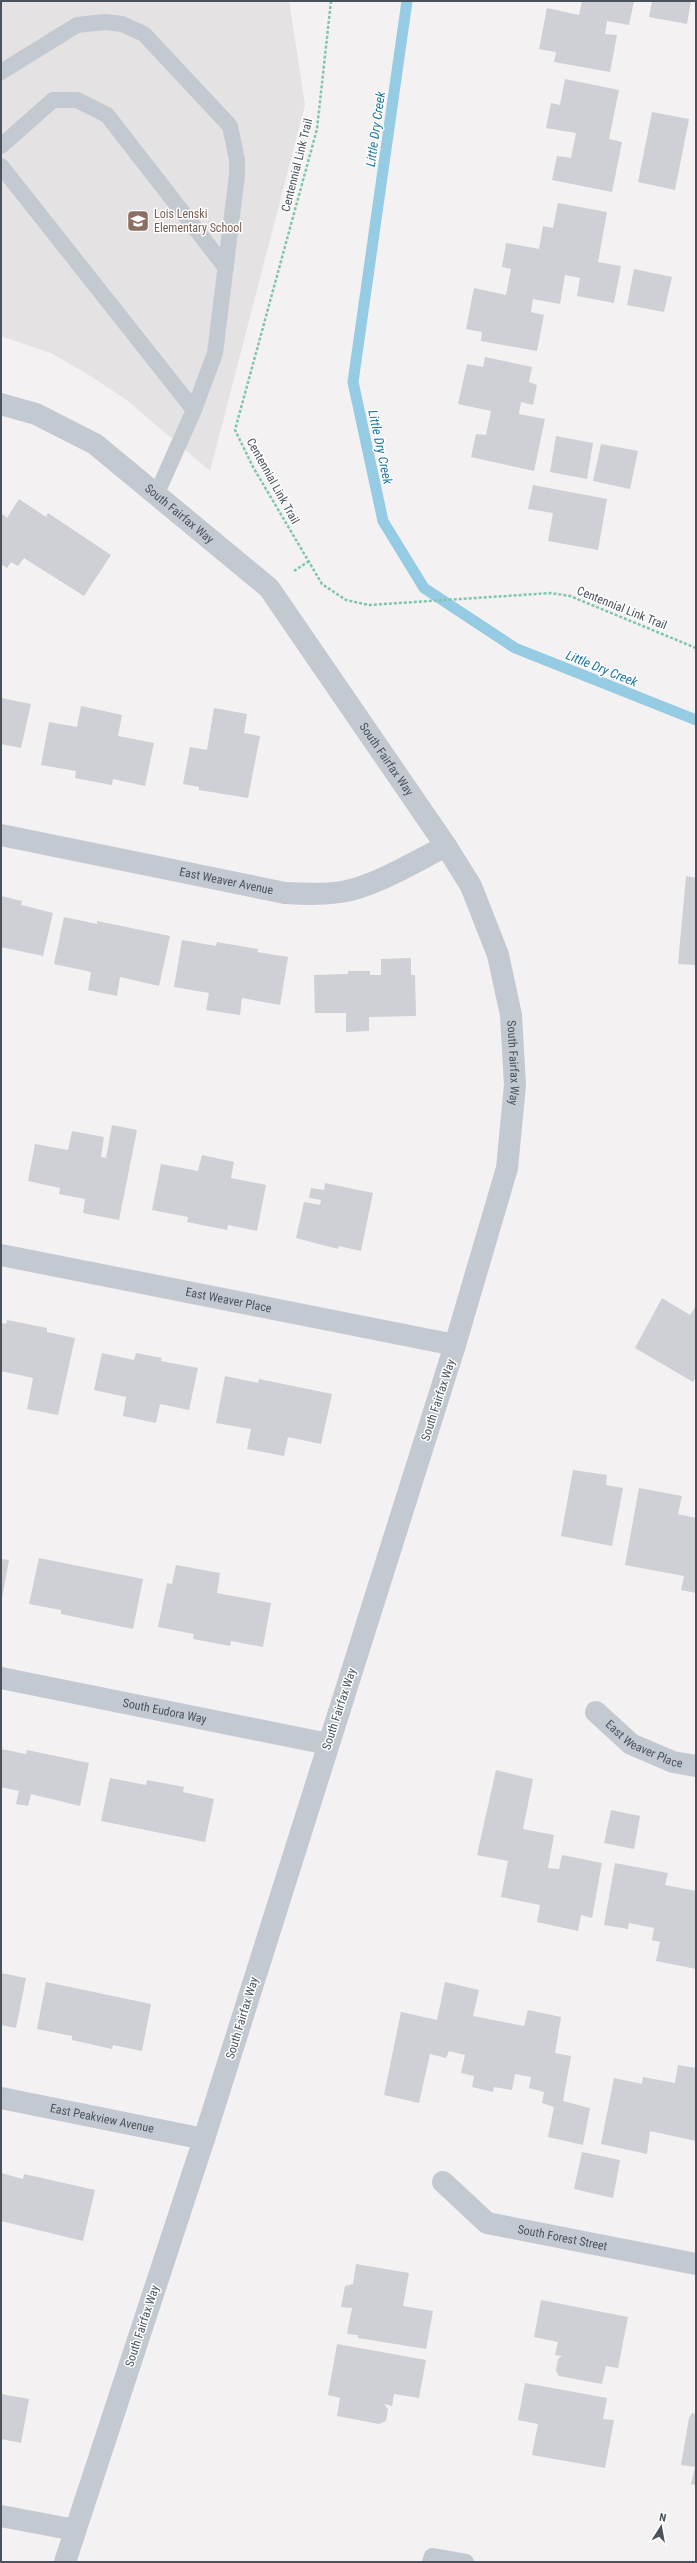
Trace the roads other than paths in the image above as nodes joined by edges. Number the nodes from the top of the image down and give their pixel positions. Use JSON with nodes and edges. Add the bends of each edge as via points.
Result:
{"nodes":[{"id":1,"x":1,"y":72,"type":"edge"},
{"id":2,"x":1,"y":146,"type":"edge"},
{"id":3,"x":1,"y":166,"type":"edge"},
{"id":4,"x":226,"y":268,"type":"junction"},
{"id":5,"x":1,"y":404,"type":"edge"},
{"id":6,"x":194,"y":410,"type":"junction"},
{"id":7,"x":157,"y":493,"type":"junction"},
{"id":8,"x":1,"y":835,"type":"edge"},
{"id":9,"x":446,"y":846,"type":"junction"},
{"id":10,"x":1,"y":1255,"type":"edge"},
{"id":11,"x":455,"y":1345,"type":"junction"},
{"id":12,"x":1,"y":1678,"type":"edge"},
{"id":13,"x":596,"y":1712,"type":"dead end"},
{"id":14,"x":328,"y":1744,"type":"junction"},
{"id":15,"x":696,"y":1766,"type":"edge"},
{"id":16,"x":1,"y":2098,"type":"edge"},
{"id":17,"x":204,"y":2139,"type":"junction"},
{"id":18,"x":443,"y":2182,"type":"dead end"},
{"id":19,"x":696,"y":2264,"type":"edge"},
{"id":20,"x":1,"y":2516,"type":"edge"},
{"id":21,"x":75,"y":2530,"type":"junction"},
{"id":22,"x":65,"y":2562,"type":"edge"},
{"id":23,"x":430,"y":2562,"type":"edge"},
{"id":24,"x":466,"y":2562,"type":"edge"}],
"edges":[{"from":1,"to":4,"type":"lane","via":[[77,25],[106,22],[122,24],[144,34],[230,126],[237,176]]},
{"from":2,"to":4,"type":"lane","via":[[53,100],[77,100],[107,115]]},
{"from":3,"to":6,"type":"lane"},
{"from":4,"to":6,"type":"lane","via":[[215,353]]},
{"from":5,"to":7,"type":"street","name":"South Fairfax Way","via":[[36,414],[95,444]]},
{"from":6,"to":7,"type":"lane"},
{"from":7,"to":9,"type":"street","name":"South Fairfax Way","via":[[269,588]]},
{"from":8,"to":9,"type":"street","name":"East Weaver Avenue","via":[[285,893],[318,894],[343,892],[389,875]]},
{"from":9,"to":11,"type":"street","name":"South Fairfax Way","via":[[471,886],[498,955],[511,1015],[515,1086],[507,1168]]},
{"from":10,"to":11,"type":"street","name":"East Weaver Place"},
{"from":11,"to":14,"type":"street","name":"South Fairfax Way"},
{"from":12,"to":14,"type":"street","name":"South Eudora Way"},
{"from":13,"to":15,"type":"street","name":"East Weaver Place","via":[[632,1744],[673,1762]]},
{"from":14,"to":17,"type":"street","name":"South Fairfax Way"},
{"from":16,"to":17,"type":"street","name":"East Peakview Avenue"},
{"from":17,"to":21,"type":"street","name":"South Fairfax Way"},
{"from":18,"to":19,"type":"street","name":"South Forest Street","via":[[487,2223]]},
{"from":20,"to":21,"type":"street"},
{"from":21,"to":22,"type":"street","name":"South Fairfax Way"},
{"from":23,"to":24,"type":"lane","via":[[432,2556]]}]}
